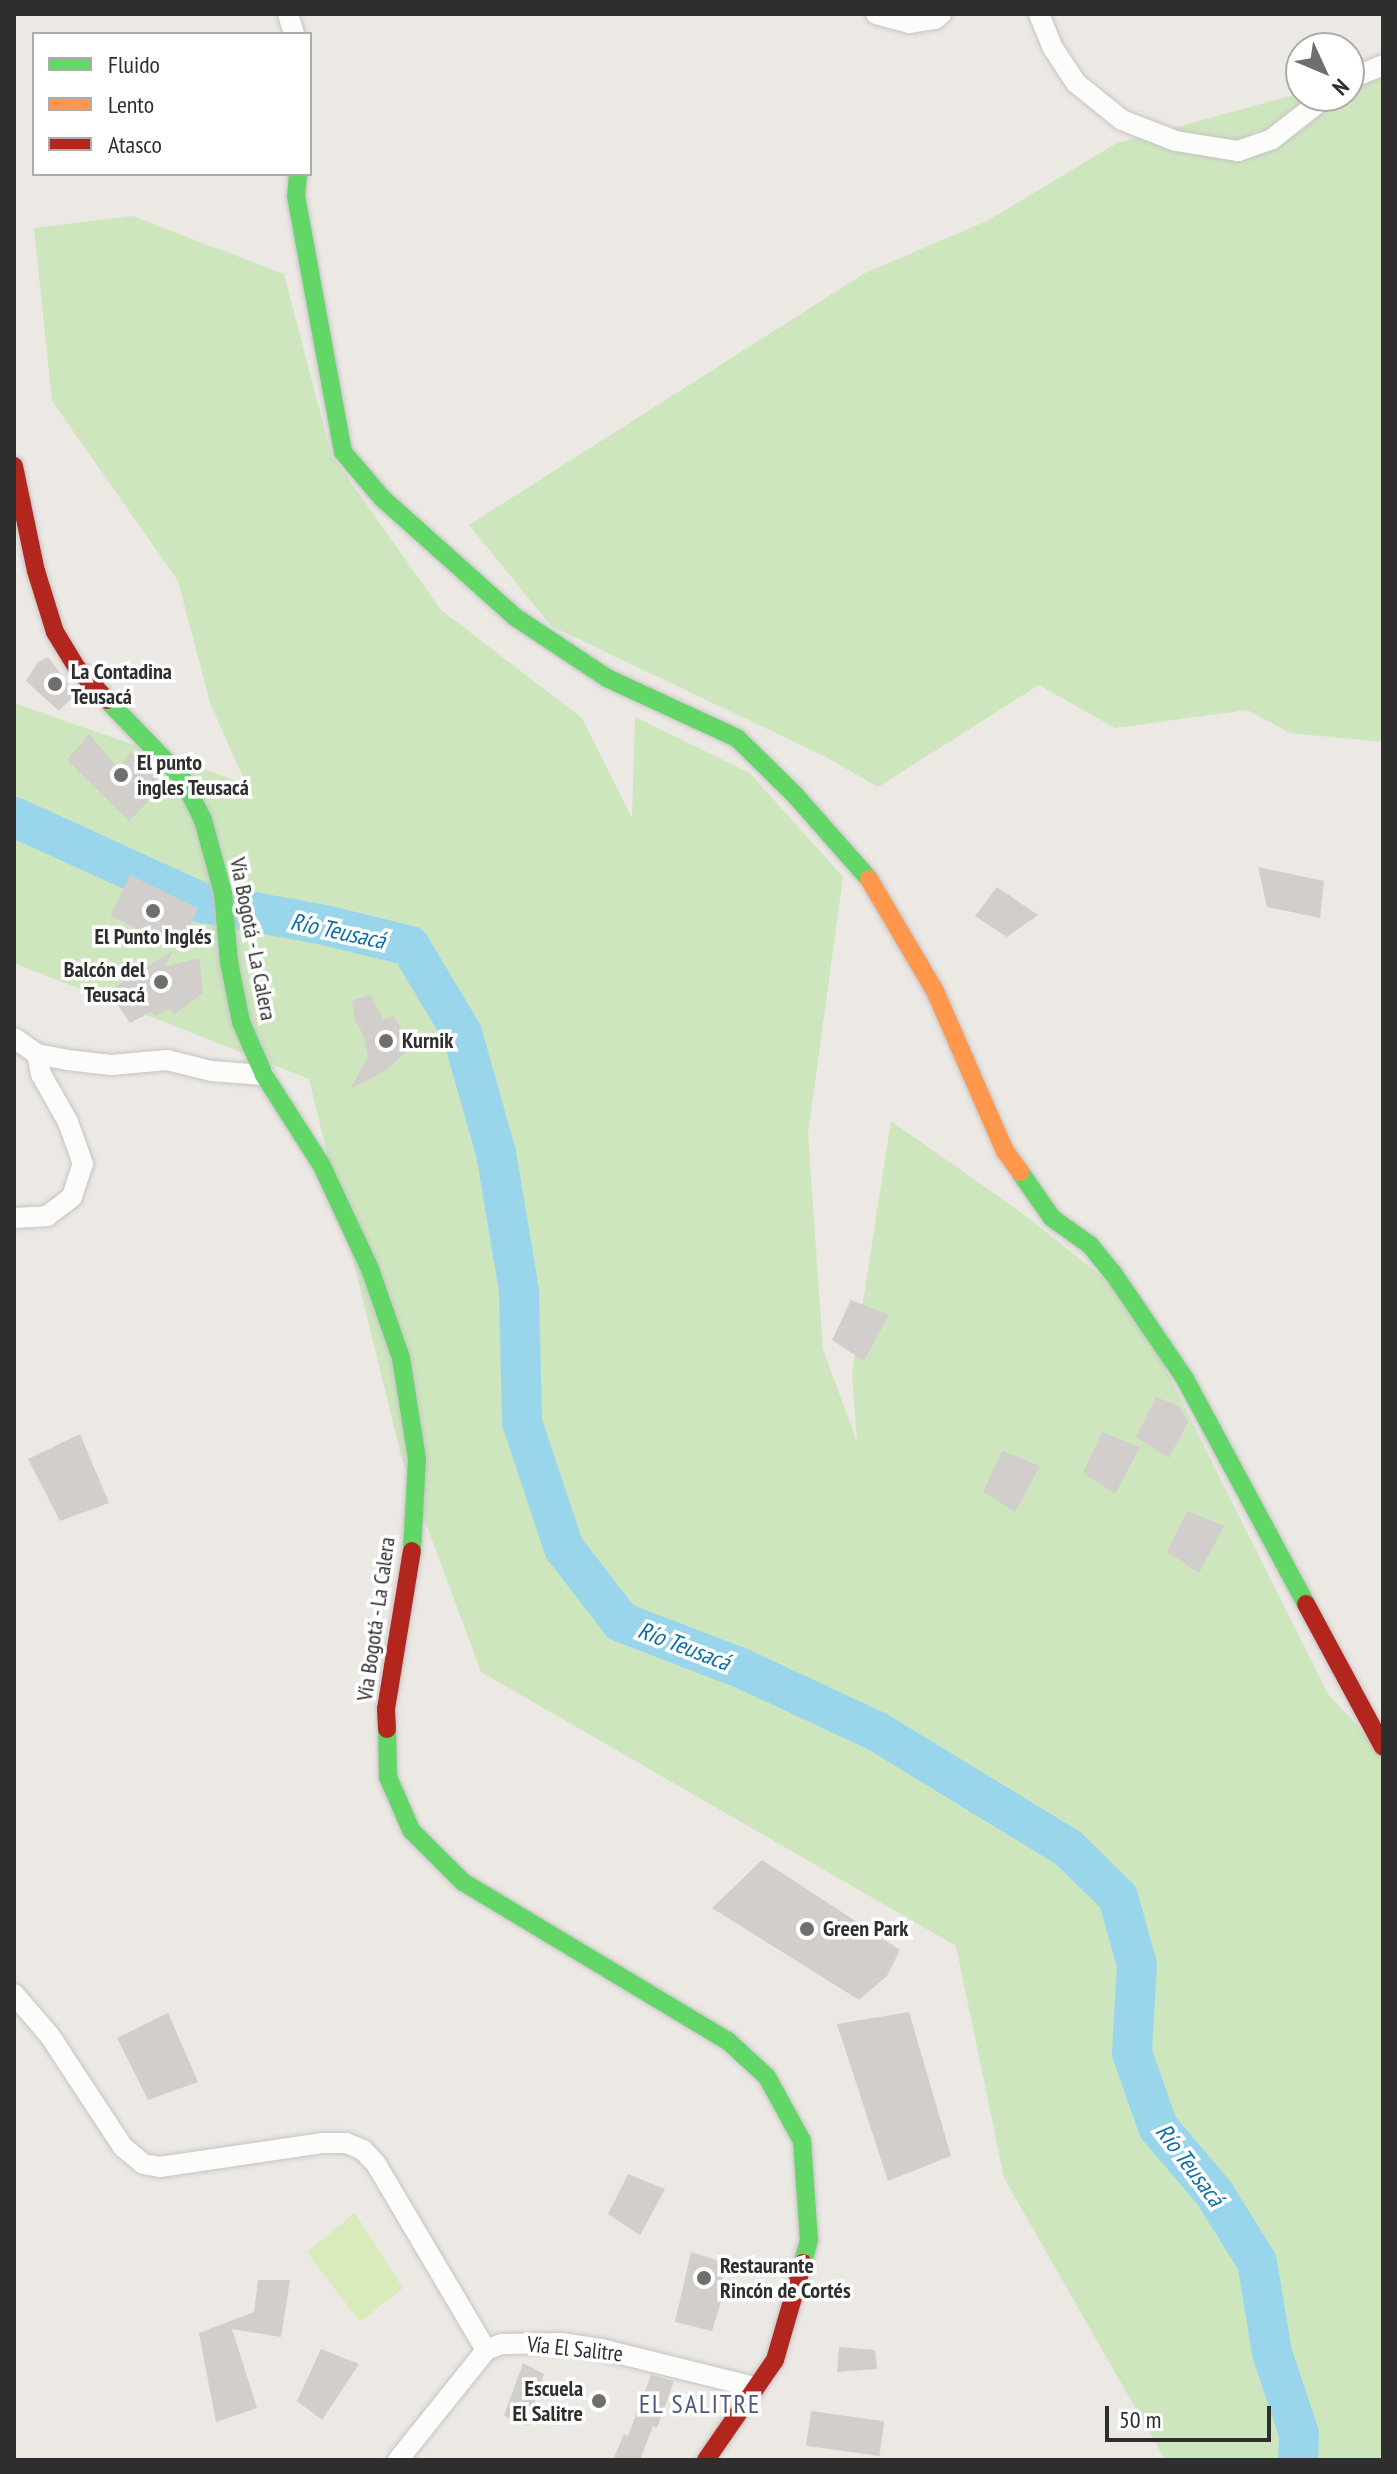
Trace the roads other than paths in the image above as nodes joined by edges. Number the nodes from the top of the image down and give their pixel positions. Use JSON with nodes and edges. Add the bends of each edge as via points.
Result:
{"nodes":[{"id":1,"x":876,"y":14,"type":"edge"},
{"id":2,"x":941,"y":14,"type":"edge"},
{"id":3,"x":1039,"y":14,"type":"edge"},
{"id":4,"x":1307,"y":112,"type":"edge"},
{"id":5,"x":298,"y":176,"type":"edge"},
{"id":6,"x":14,"y":466,"type":"edge"},
{"id":7,"x":14,"y":1038,"type":"edge"},
{"id":8,"x":37,"y":1054,"type":"junction"},
{"id":9,"x":264,"y":1075,"type":"junction"},
{"id":10,"x":14,"y":1218,"type":"edge"},
{"id":11,"x":1383,"y":1747,"type":"edge"},
{"id":12,"x":14,"y":1994,"type":"edge"},
{"id":13,"x":486,"y":2350,"type":"junction"},
{"id":14,"x":754,"y":2387,"type":"junction"},
{"id":15,"x":398,"y":2460,"type":"edge"},
{"id":16,"x":706,"y":2460,"type":"edge"}],
"edges":[{"from":1,"to":2,"type":"street","via":[[909,23]]},
{"from":3,"to":4,"type":"street","via":[[1076,83],[1122,120],[1176,141],[1238,151],[1272,139]]},
{"from":5,"to":11,"type":"main road","via":[[296,196],[343,452],[382,498],[515,617],[607,678],[737,738],[864,871],[935,991],[1005,1151],[1052,1218],[1090,1245],[1113,1273],[1185,1379]]},
{"from":6,"to":9,"type":"main road","name":"Vía Bogotá - La Calera","via":[[55,632],[77,668],[182,778],[203,820],[223,893],[241,1022]]},
{"from":7,"to":8,"type":"street"},
{"from":8,"to":9,"type":"street","via":[[111,1065],[167,1060],[211,1071]]},
{"from":8,"to":10,"type":"street","via":[[41,1074],[68,1122],[83,1164],[72,1197],[47,1216]]},
{"from":9,"to":14,"type":"main road","name":"Vía Bogotá - La Calera","via":[[321,1164],[370,1269],[409,1396],[417,1459],[411,1573],[386,1709],[388,1777],[411,1830],[463,1882],[728,2041],[767,2077],[802,2141],[809,2240],[775,2360]]},
{"from":12,"to":13,"type":"street","via":[[50,2036],[123,2147],[143,2164],[160,2167],[323,2143],[363,2150]]},
{"from":13,"to":14,"type":"street","name":"Vía El Salitre","via":[[529,2341],[561,2343],[640,2356]]},
{"from":13,"to":15,"type":"street"},
{"from":14,"to":16,"type":"main road","name":"Vía Bogotá - La Calera"}]}
